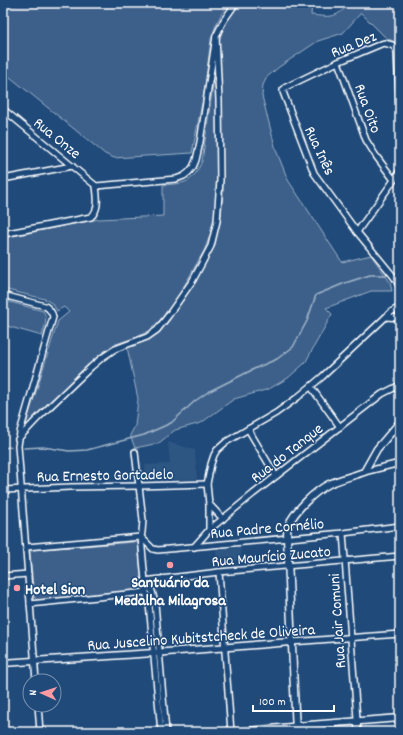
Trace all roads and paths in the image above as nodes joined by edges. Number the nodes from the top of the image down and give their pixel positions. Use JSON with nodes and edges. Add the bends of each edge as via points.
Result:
{"nodes":[{"id":1,"x":236,"y":3,"type":"edge"},
{"id":2,"x":216,"y":36,"type":"junction"},
{"id":3,"x":338,"y":62,"type":"junction"},
{"id":4,"x":283,"y":94,"type":"joint"},
{"id":5,"x":3,"y":109,"type":"edge"},
{"id":6,"x":400,"y":118,"type":"edge"},
{"id":7,"x":72,"y":166,"type":"junction"},
{"id":8,"x":400,"y":170,"type":"edge"},
{"id":9,"x":3,"y":180,"type":"edge"},
{"id":10,"x":394,"y":180,"type":"junction"},
{"id":11,"x":96,"y":186,"type":"junction"},
{"id":12,"x":357,"y":232,"type":"junction"},
{"id":13,"x":3,"y":234,"type":"edge"},
{"id":14,"x":399,"y":285,"type":"edge"},
{"id":15,"x":3,"y":295,"type":"edge"},
{"id":16,"x":400,"y":307,"type":"edge"},
{"id":17,"x":386,"y":317,"type":"junction"},
{"id":18,"x":400,"y":318,"type":"edge"},
{"id":19,"x":400,"y":355,"type":"edge"},
{"id":20,"x":400,"y":367,"type":"edge"},
{"id":21,"x":400,"y":385,"type":"edge"},
{"id":22,"x":311,"y":387,"type":"junction"},
{"id":23,"x":400,"y":422,"type":"edge"},
{"id":24,"x":340,"y":427,"type":"junction"},
{"id":25,"x":248,"y":429,"type":"junction"},
{"id":26,"x":18,"y":439,"type":"junction"},
{"id":27,"x":135,"y":452,"type":"dead end"},
{"id":28,"x":400,"y":463,"type":"edge"},
{"id":29,"x":364,"y":472,"type":"junction"},
{"id":30,"x":276,"y":476,"type":"junction"},
{"id":31,"x":207,"y":484,"type":"junction"},
{"id":32,"x":139,"y":486,"type":"junction"},
{"id":33,"x":21,"y":489,"type":"junction"},
{"id":34,"x":3,"y":490,"type":"edge"},
{"id":35,"x":209,"y":504,"type":"junction"},
{"id":36,"x":223,"y":519,"type":"junction"},
{"id":37,"x":400,"y":526,"type":"edge"},
{"id":38,"x":209,"y":530,"type":"junction"},
{"id":39,"x":342,"y":533,"type":"junction"},
{"id":40,"x":141,"y":538,"type":"junction"},
{"id":41,"x":287,"y":538,"type":"junction"},
{"id":42,"x":26,"y":547,"type":"junction"},
{"id":43,"x":194,"y":547,"type":"junction"},
{"id":44,"x":400,"y":556,"type":"edge"},
{"id":45,"x":345,"y":561,"type":"junction"},
{"id":46,"x":288,"y":566,"type":"junction"},
{"id":47,"x":219,"y":572,"type":"junction"},
{"id":48,"x":28,"y":574,"type":"junction"},
{"id":49,"x":3,"y":576,"type":"edge"},
{"id":50,"x":144,"y":581,"type":"junction"},
{"id":51,"x":146,"y":592,"type":"junction"},
{"id":52,"x":30,"y":604,"type":"junction"},
{"id":53,"x":400,"y":634,"type":"edge"},
{"id":54,"x":350,"y":638,"type":"junction"},
{"id":55,"x":291,"y":642,"type":"junction"},
{"id":56,"x":224,"y":648,"type":"junction"},
{"id":57,"x":156,"y":653,"type":"junction"},
{"id":58,"x":34,"y":661,"type":"junction"},
{"id":59,"x":3,"y":663,"type":"edge"},
{"id":60,"x":35,"y":673,"type":"edge"},
{"id":61,"x":39,"y":713,"type":"edge"},
{"id":62,"x":400,"y":718,"type":"edge"},
{"id":63,"x":357,"y":721,"type":"junction"},
{"id":64,"x":296,"y":729,"type":"edge"},
{"id":65,"x":40,"y":732,"type":"edge"},
{"id":66,"x":161,"y":732,"type":"edge"},
{"id":67,"x":166,"y":732,"type":"edge"},
{"id":68,"x":231,"y":732,"type":"edge"},
{"id":69,"x":234,"y":732,"type":"edge"},
{"id":70,"x":358,"y":732,"type":"edge"}],
"edges":[{"from":1,"to":2,"type":"street"},
{"from":2,"to":11,"type":"street","via":[[200,142],[196,160],[189,172],[176,179]]},
{"from":2,"to":26,"type":"street","via":[[220,180],[218,221],[211,246],[193,280],[157,330],[103,357]]},
{"from":3,"to":4,"type":"street","name":"Rua Dez","via":[[286,87]]},
{"from":3,"to":6,"type":"street","name":"Rua Dez","via":[[381,44],[389,43],[395,48]]},
{"from":3,"to":10,"type":"street","name":"Rua Oito","via":[[366,140]]},
{"from":4,"to":12,"type":"street","name":"Rua Inês","via":[[314,173]]},
{"from":5,"to":7,"type":"street","name":"Rua Onze"},
{"from":7,"to":9,"type":"street"},
{"from":7,"to":11,"type":"street","name":"Rua Onze"},
{"from":8,"to":10,"type":"street"},
{"from":10,"to":12,"type":"street"},
{"from":11,"to":13,"type":"street","via":[[97,209],[91,217]]},
{"from":12,"to":14,"type":"street","name":"Rua Inês"},
{"from":15,"to":26,"type":"street","via":[[45,306],[49,308],[53,317]]},
{"from":16,"to":17,"type":"street"},
{"from":17,"to":18,"type":"street"},
{"from":17,"to":22,"type":"street"},
{"from":19,"to":20,"type":"street"},
{"from":21,"to":24,"type":"street","name":"Rua do Tanque","via":[[382,394]]},
{"from":22,"to":24,"type":"street"},
{"from":22,"to":25,"type":"street","via":[[288,406]]},
{"from":23,"to":29,"type":"street","via":[[377,449]]},
{"from":24,"to":30,"type":"street","name":"Rua do Tanque"},
{"from":25,"to":30,"type":"street"},
{"from":25,"to":31,"type":"street","via":[[217,450]]},
{"from":26,"to":33,"type":"street"},
{"from":27,"to":32,"type":"street"},
{"from":28,"to":29,"type":"street"},
{"from":29,"to":41,"type":"street","via":[[329,484],[312,496],[292,519]]},
{"from":30,"to":36,"type":"street","name":"Rua do Tanque"},
{"from":31,"to":32,"type":"street","name":"Rua Ernesto Gortadelo"},
{"from":31,"to":35,"type":"street"},
{"from":32,"to":33,"type":"street","name":"Rua Ernesto Gortadelo"},
{"from":32,"to":40,"type":"street","via":[[143,520]]},
{"from":33,"to":34,"type":"street","name":"Rua Ernesto Gortadelo"},
{"from":33,"to":42,"type":"street"},
{"from":35,"to":36,"type":"street"},
{"from":35,"to":38,"type":"street"},
{"from":36,"to":38,"type":"street","name":"Rua do Tanque"},
{"from":37,"to":39,"type":"street","name":"Rua Padre Cornélio"},
{"from":38,"to":43,"type":"street","name":"Rua do Tanque"},
{"from":39,"to":41,"type":"street","name":"Rua Padre Cornélio"},
{"from":39,"to":45,"type":"street","name":"Rua Jair Comuni"},
{"from":40,"to":42,"type":"street"},
{"from":40,"to":43,"type":"street","name":"Rua Padre Cornélio","via":[[155,550]]},
{"from":40,"to":50,"type":"street"},
{"from":41,"to":43,"type":"street","name":"Rua Padre Cornélio"},
{"from":41,"to":46,"type":"street"},
{"from":42,"to":48,"type":"street"},
{"from":44,"to":45,"type":"street","name":"Rua Maurício Zucato"},
{"from":45,"to":46,"type":"street","name":"Rua Maurício Zucato"},
{"from":45,"to":54,"type":"street","name":"Rua Jair Comuni"},
{"from":46,"to":47,"type":"street","name":"Rua Maurício Zucato"},
{"from":46,"to":55,"type":"street"},
{"from":47,"to":50,"type":"street","name":"Rua Maurício Zucato"},
{"from":47,"to":56,"type":"street"},
{"from":48,"to":49,"type":"street"},
{"from":48,"to":52,"type":"street"},
{"from":50,"to":51,"type":"street"},
{"from":50,"to":57,"type":"street","via":[[150,587],[153,596]]},
{"from":51,"to":52,"type":"street"},
{"from":51,"to":57,"type":"street"},
{"from":52,"to":58,"type":"street"},
{"from":53,"to":54,"type":"street","name":"Rua Juscelino Kubitstcheck de Oliveira"},
{"from":54,"to":55,"type":"street","name":"Rua Juscelino Kubitstcheck de Oliveira"},
{"from":54,"to":63,"type":"street","name":"Rua Jair Comuni"},
{"from":55,"to":56,"type":"street","name":"Rua Juscelino Kubitstcheck de Oliveira"},
{"from":55,"to":64,"type":"street"},
{"from":56,"to":57,"type":"street","name":"Rua Juscelino Kubitstcheck de Oliveira"},
{"from":56,"to":68,"type":"street"},
{"from":57,"to":58,"type":"street","name":"Rua Juscelino Kubitstcheck de Oliveira"},
{"from":57,"to":66,"type":"street"},
{"from":57,"to":67,"type":"street"},
{"from":58,"to":59,"type":"street","name":"Rua Juscelino Kubitstcheck de Oliveira"},
{"from":58,"to":60,"type":"street"},
{"from":61,"to":65,"type":"street"},
{"from":62,"to":63,"type":"street"},
{"from":63,"to":64,"type":"street"},
{"from":63,"to":70,"type":"street","name":"Rua Jair Comuni"},
{"from":64,"to":69,"type":"street"}]}
